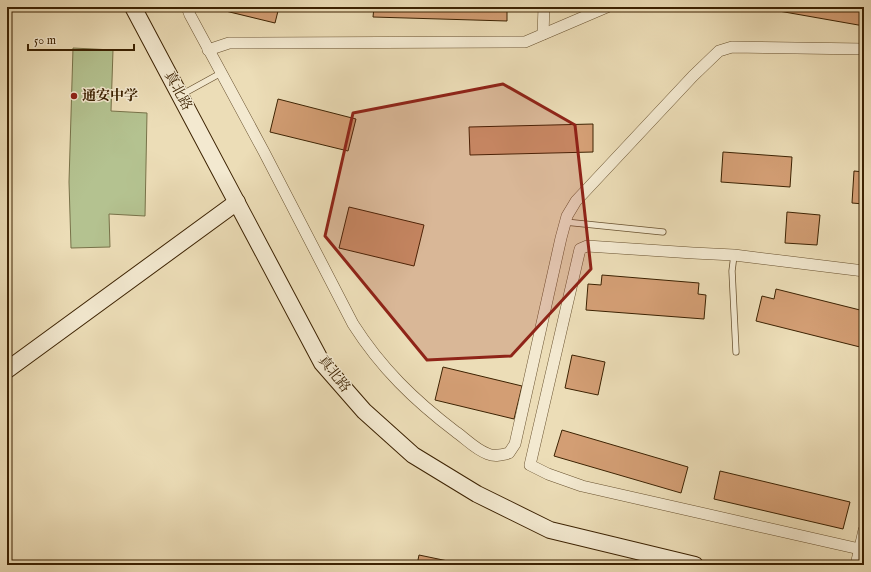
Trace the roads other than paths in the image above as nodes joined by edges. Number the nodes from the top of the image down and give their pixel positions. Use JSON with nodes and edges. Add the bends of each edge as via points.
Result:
{"nodes":[{"id":1,"x":133,"y":7,"type":"edge"},
{"id":2,"x":187,"y":7,"type":"edge"},
{"id":3,"x":544,"y":7,"type":"edge"},
{"id":4,"x":607,"y":7,"type":"edge"},
{"id":5,"x":544,"y":34,"type":"junction"},
{"id":6,"x":864,"y":49,"type":"edge"},
{"id":7,"x":208,"y":50,"type":"junction"},
{"id":8,"x":221,"y":73,"type":"junction"},
{"id":9,"x":180,"y":96,"type":"junction"},
{"id":10,"x":237,"y":202,"type":"junction"},
{"id":11,"x":565,"y":222,"type":"junction"},
{"id":12,"x":663,"y":232,"type":"dead end"},
{"id":13,"x":734,"y":254,"type":"junction"},
{"id":14,"x":864,"y":271,"type":"edge"},
{"id":15,"x":736,"y":352,"type":"dead end"},
{"id":16,"x":7,"y":370,"type":"edge"},
{"id":17,"x":864,"y":530,"type":"edge"},
{"id":18,"x":862,"y":550,"type":"edge"},
{"id":19,"x":695,"y":565,"type":"edge"},
{"id":20,"x":856,"y":565,"type":"edge"}],
"edges":[{"from":1,"to":9,"type":"street","name":"真北路"},
{"from":2,"to":7,"type":"street"},
{"from":3,"to":5,"type":"street"},
{"from":4,"to":5,"type":"street"},
{"from":5,"to":7,"type":"street","via":[[525,42],[229,43]]},
{"from":6,"to":11,"type":"street","via":[[732,47],[719,51],[576,201]]},
{"from":7,"to":8,"type":"street"},
{"from":8,"to":9,"type":"lane"},
{"from":8,"to":11,"type":"street","via":[[367,346],[382,366],[412,395],[474,446],[489,455],[509,453],[515,444]]},
{"from":9,"to":10,"type":"street","name":"真北路"},
{"from":10,"to":16,"type":"street"},
{"from":10,"to":19,"type":"street","name":"真北路","via":[[322,363],[364,411],[413,455],[477,494],[550,530]]},
{"from":11,"to":12,"type":"lane"},
{"from":13,"to":14,"type":"street"},
{"from":13,"to":15,"type":"lane","via":[[732,271]]},
{"from":13,"to":18,"type":"street","via":[[587,246],[580,249],[530,465],[582,486]]},
{"from":17,"to":18,"type":"street"},
{"from":18,"to":20,"type":"street"}]}
